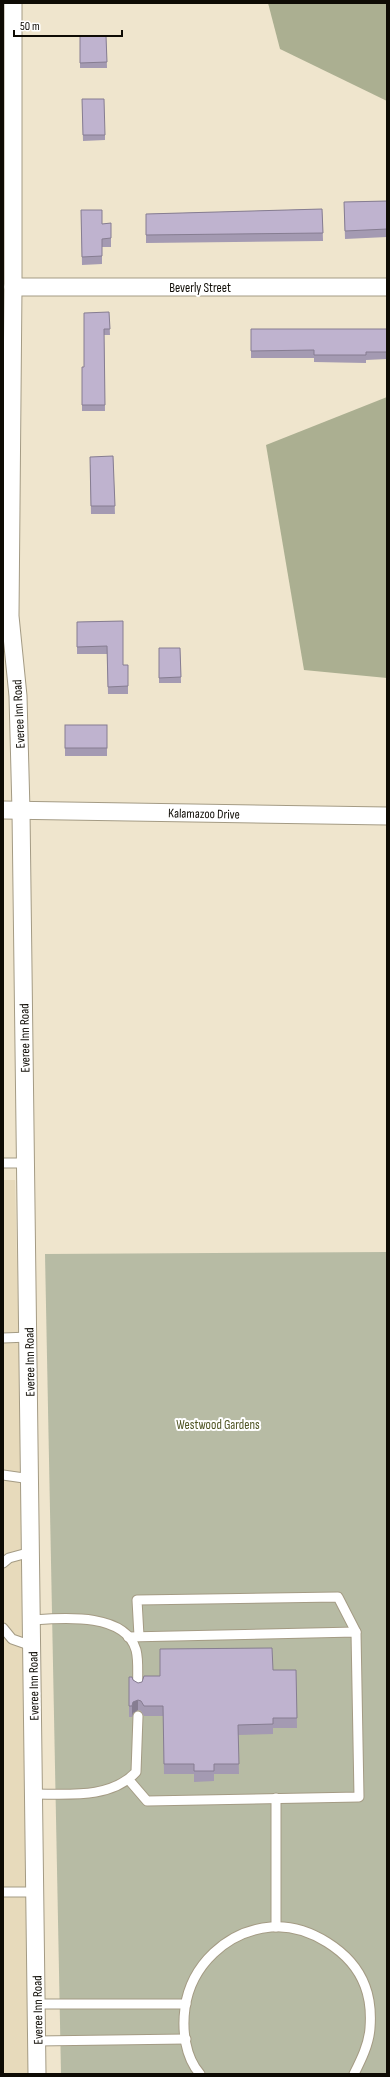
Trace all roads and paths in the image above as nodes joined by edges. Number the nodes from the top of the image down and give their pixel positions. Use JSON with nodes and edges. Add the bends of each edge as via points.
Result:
{"nodes":[{"id":1,"x":13,"y":3,"type":"edge"},
{"id":2,"x":8,"y":270,"type":"edge"},
{"id":3,"x":13,"y":287,"type":"junction"},
{"id":4,"x":387,"y":287,"type":"edge"},
{"id":5,"x":3,"y":810,"type":"edge"},
{"id":6,"x":21,"y":810,"type":"junction"},
{"id":7,"x":387,"y":816,"type":"edge"},
{"id":8,"x":3,"y":1163,"type":"edge"},
{"id":9,"x":26,"y":1163,"type":"junction"},
{"id":10,"x":29,"y":1337,"type":"junction"},
{"id":11,"x":3,"y":1338,"type":"edge"},
{"id":12,"x":3,"y":1475,"type":"edge"},
{"id":13,"x":31,"y":1479,"type":"junction"},
{"id":14,"x":32,"y":1552,"type":"junction"},
{"id":15,"x":3,"y":1563,"type":"edge"},
{"id":16,"x":32,"y":1620,"type":"junction"},
{"id":17,"x":3,"y":1628,"type":"edge"},
{"id":18,"x":356,"y":1632,"type":"junction"},
{"id":19,"x":128,"y":1636,"type":"junction"},
{"id":20,"x":139,"y":1636,"type":"junction"},
{"id":21,"x":32,"y":1646,"type":"junction"},
{"id":22,"x":138,"y":1687,"type":"edge"},
{"id":23,"x":138,"y":1716,"type":"dead end"},
{"id":24,"x":129,"y":1780,"type":"junction"},
{"id":25,"x":34,"y":1794,"type":"junction"},
{"id":26,"x":276,"y":1798,"type":"junction"},
{"id":27,"x":3,"y":1892,"type":"edge"},
{"id":28,"x":35,"y":1892,"type":"junction"},
{"id":29,"x":276,"y":1927,"type":"junction"},
{"id":30,"x":36,"y":2004,"type":"junction"},
{"id":31,"x":186,"y":2004,"type":"junction"},
{"id":32,"x":186,"y":2039,"type":"junction"},
{"id":33,"x":37,"y":2041,"type":"junction"},
{"id":34,"x":37,"y":2074,"type":"edge"},
{"id":35,"x":200,"y":2074,"type":"edge"},
{"id":36,"x":354,"y":2074,"type":"edge"}],
"edges":[{"from":1,"to":2,"type":"street","name":"Everee Inn Road"},
{"from":2,"to":3,"type":"street","name":"Everee Inn Road"},
{"from":3,"to":4,"type":"street","name":"Beverly Street"},
{"from":3,"to":6,"type":"street","name":"Everee Inn Road","via":[[10,616],[18,696]]},
{"from":5,"to":6,"type":"street","name":"Kalamazoo Drive"},
{"from":6,"to":7,"type":"street","name":"Kalamazoo Drive"},
{"from":6,"to":9,"type":"street","name":"Everee Inn Road"},
{"from":8,"to":9,"type":"lane"},
{"from":9,"to":10,"type":"street","name":"Everee Inn Road"},
{"from":10,"to":11,"type":"lane"},
{"from":10,"to":13,"type":"street","name":"Everee Inn Road"},
{"from":12,"to":13,"type":"lane"},
{"from":13,"to":14,"type":"street","name":"Everee Inn Road"},
{"from":14,"to":15,"type":"lane","via":[[9,1558]]},
{"from":14,"to":16,"type":"street","name":"Everee Inn Road"},
{"from":16,"to":19,"type":"lane","via":[[76,1618],[107,1624]]},
{"from":16,"to":21,"type":"street","name":"Everee Inn Road"},
{"from":17,"to":21,"type":"lane","via":[[12,1639]]},
{"from":18,"to":20,"type":"lane"},
{"from":18,"to":20,"type":"lane","via":[[338,1597],[137,1600]]},
{"from":18,"to":26,"type":"lane","via":[[359,1797]]},
{"from":19,"to":20,"type":"lane"},
{"from":19,"to":22,"type":"lane","via":[[136,1650]]},
{"from":21,"to":25,"type":"street","name":"Everee Inn Road"},
{"from":23,"to":24,"type":"lane","via":[[136,1772]]},
{"from":24,"to":25,"type":"lane","via":[[90,1793]]},
{"from":24,"to":26,"type":"lane","via":[[147,1801]]},
{"from":25,"to":28,"type":"street","name":"Everee Inn Road"},
{"from":26,"to":29,"type":"lane"},
{"from":27,"to":28,"type":"lane"},
{"from":28,"to":30,"type":"street","name":"Everee Inn Road"},
{"from":29,"to":31,"type":"lane","via":[[243,1934],[215,1950],[198,1971],[186,1998]]},
{"from":29,"to":36,"type":"lane","via":[[295,1929],[321,1938],[343,1954],[365,1986],[370,2006],[370,2029],[364,2054]]},
{"from":30,"to":31,"type":"lane"},
{"from":30,"to":33,"type":"street","name":"Everee Inn Road"},
{"from":31,"to":32,"type":"lane","via":[[183,2023]]},
{"from":32,"to":33,"type":"lane"},
{"from":32,"to":35,"type":"lane","via":[[187,2048]]},
{"from":33,"to":34,"type":"street","name":"Everee Inn Road"}]}
